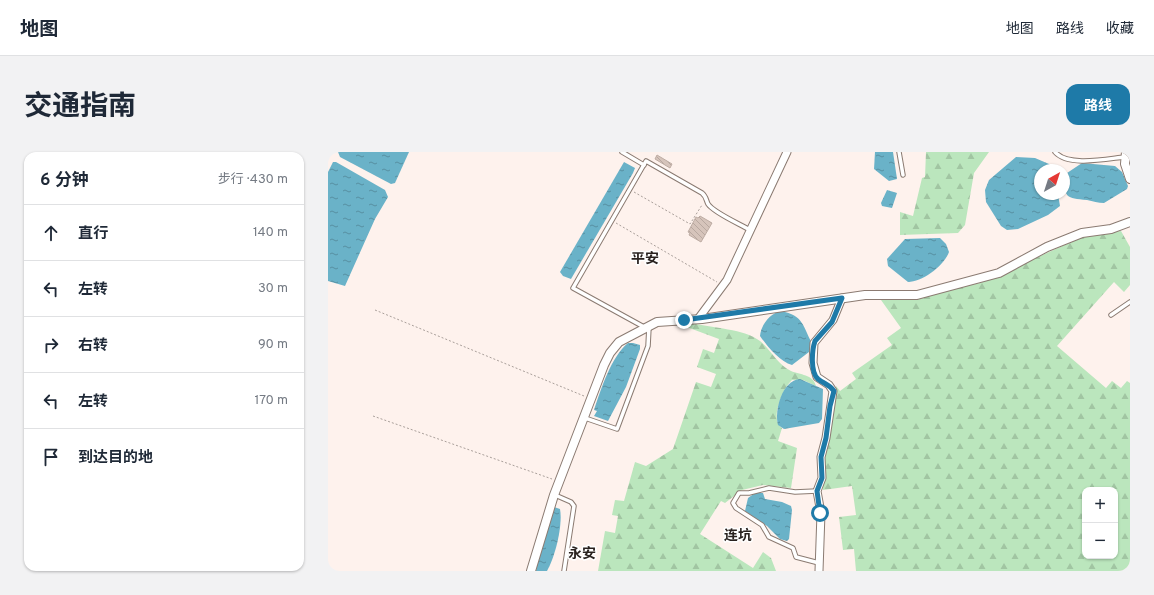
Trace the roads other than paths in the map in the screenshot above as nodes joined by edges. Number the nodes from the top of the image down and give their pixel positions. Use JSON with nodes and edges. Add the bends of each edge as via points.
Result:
{"nodes":[{"id":1,"x":622,"y":152,"type":"edge"},
{"id":2,"x":787,"y":152,"type":"edge"},
{"id":3,"x":899,"y":152,"type":"edge"},
{"id":4,"x":1054,"y":152,"type":"edge"},
{"id":5,"x":1125,"y":154,"type":"edge"},
{"id":6,"x":644,"y":165,"type":"junction"},
{"id":7,"x":903,"y":175,"type":"dead end"},
{"id":8,"x":1130,"y":179,"type":"edge"},
{"id":9,"x":1130,"y":222,"type":"edge"},
{"id":10,"x":751,"y":231,"type":"junction"},
{"id":11,"x":842,"y":298,"type":"junction"},
{"id":12,"x":1130,"y":302,"type":"edge"},
{"id":13,"x":1111,"y":315,"type":"dead end"},
{"id":14,"x":698,"y":319,"type":"junction"},
{"id":15,"x":647,"y":326,"type":"junction"},
{"id":16,"x":584,"y":418,"type":"junction"},
{"id":17,"x":817,"y":491,"type":"junction"},
{"id":18,"x":554,"y":495,"type":"junction"},
{"id":19,"x":819,"y":563,"type":"junction"},
{"id":20,"x":531,"y":571,"type":"edge"},
{"id":21,"x":564,"y":571,"type":"edge"},
{"id":22,"x":819,"y":571,"type":"edge"}],
"edges":[{"from":1,"to":6,"type":"lane"},
{"from":2,"to":10,"type":"street"},
{"from":3,"to":7,"type":"lane"},
{"from":4,"to":5,"type":"lane","via":[[1059,158],[1071,160]]},
{"from":5,"to":8,"type":"street"},
{"from":6,"to":10,"type":"lane","via":[[646,161],[702,192],[714,209]]},
{"from":6,"to":15,"type":"lane","via":[[573,288]]},
{"from":9,"to":11,"type":"street","via":[[1111,229],[1082,233],[1046,247],[1002,271],[927,293]]},
{"from":10,"to":14,"type":"street","via":[[723,286]]},
{"from":11,"to":14,"type":"street"},
{"from":11,"to":17,"type":"street","via":[[832,322],[814,343],[815,374],[834,391],[821,457],[822,478]]},
{"from":12,"to":13,"type":"lane"},
{"from":14,"to":15,"type":"street","via":[[661,321]]},
{"from":15,"to":16,"type":"street","via":[[614,347],[604,365]]},
{"from":15,"to":16,"type":"lane","via":[[648,346],[617,429]]},
{"from":16,"to":18,"type":"street"},
{"from":17,"to":19,"type":"street","via":[[820,513]]},
{"from":17,"to":19,"type":"lane","via":[[796,492],[770,488],[739,493],[733,503],[736,508],[762,525],[769,537],[793,548],[796,557]]},
{"from":18,"to":20,"type":"street"},
{"from":18,"to":21,"type":"lane","via":[[571,502],[574,506]]},
{"from":19,"to":22,"type":"street"}]}
